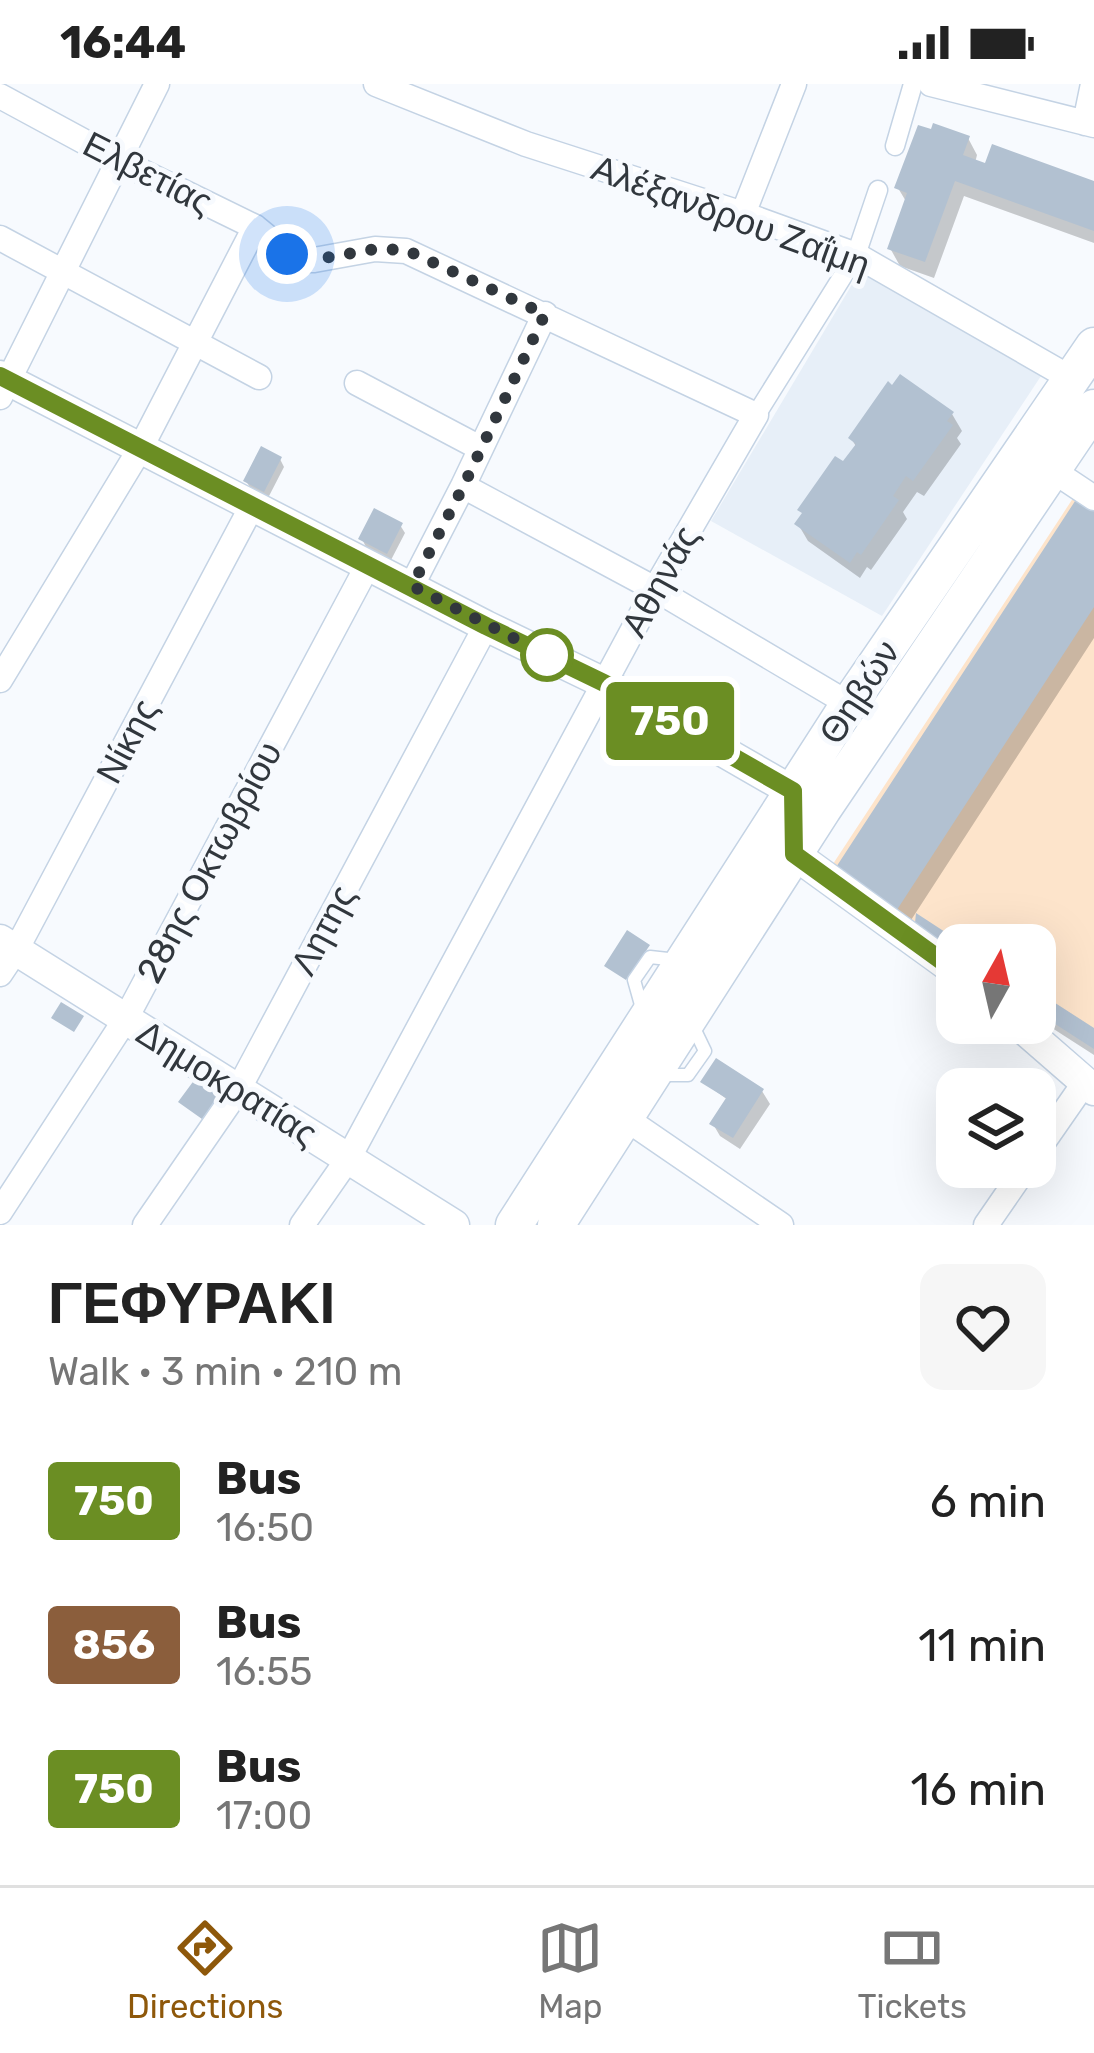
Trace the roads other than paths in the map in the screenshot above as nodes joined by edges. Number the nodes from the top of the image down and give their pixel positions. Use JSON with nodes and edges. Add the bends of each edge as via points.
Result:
{"nodes":[{"id":1,"x":157,"y":84,"type":"edge"},
{"id":2,"x":376,"y":84,"type":"edge"},
{"id":3,"x":794,"y":84,"type":"edge"},
{"id":4,"x":913,"y":84,"type":"edge"},
{"id":5,"x":931,"y":84,"type":"edge"},
{"id":6,"x":1094,"y":84,"type":"edge"},
{"id":7,"x":0,"y":96,"type":"edge"},
{"id":8,"x":1090,"y":124,"type":"edge"},
{"id":9,"x":895,"y":146,"type":"dead end"},
{"id":10,"x":121,"y":160,"type":"junction"},
{"id":11,"x":878,"y":190,"type":"dead end"},
{"id":12,"x":743,"y":214,"type":"junction"},
{"id":13,"x":255,"y":227,"type":"junction"},
{"id":14,"x":0,"y":238,"type":"edge"},
{"id":15,"x":856,"y":255,"type":"junction"},
{"id":16,"x":63,"y":271,"type":"junction"},
{"id":17,"x":545,"y":314,"type":"junction"},
{"id":18,"x":196,"y":344,"type":"junction"},
{"id":19,"x":1094,"y":346,"type":"edge"},
{"id":20,"x":259,"y":377,"type":"dead end"},
{"id":21,"x":1072,"y":379,"type":"junction"},
{"id":22,"x":357,"y":383,"type":"dead end"},
{"id":23,"x":3,"y":385,"type":"edge"},
{"id":24,"x":1094,"y":408,"type":"edge"},
{"id":25,"x":756,"y":415,"type":"junction"},
{"id":26,"x":481,"y":448,"type":"junction"},
{"id":27,"x":140,"y":449,"type":"junction"},
{"id":28,"x":1052,"y":470,"type":"junction"},
{"id":29,"x":463,"y":487,"type":"junction"},
{"id":30,"x":1094,"y":498,"type":"edge"},
{"id":31,"x":252,"y":506,"type":"junction"},
{"id":32,"x":368,"y":565,"type":"junction"},
{"id":33,"x":412,"y":586,"type":"junction"},
{"id":34,"x":655,"y":589,"type":"junction"},
{"id":35,"x":486,"y":626,"type":"junction"},
{"id":36,"x":0,"y":680,"type":"edge"},
{"id":37,"x":604,"y":683,"type":"junction"},
{"id":38,"x":849,"y":704,"type":"junction"},
{"id":39,"x":808,"y":800,"type":"junction"},
{"id":40,"x":794,"y":854,"type":"junction"},
{"id":41,"x":5,"y":955,"type":"edge"},
{"id":42,"x":936,"y":957,"type":"edge"},
{"id":43,"x":124,"y":1020,"type":"junction"},
{"id":44,"x":1041,"y":1044,"type":"edge"},
{"id":45,"x":1089,"y":1086,"type":"edge"},
{"id":46,"x":238,"y":1090,"type":"junction"},
{"id":47,"x":625,"y":1118,"type":"junction"},
{"id":48,"x":1056,"y":1128,"type":"edge"},
{"id":49,"x":348,"y":1159,"type":"junction"},
{"id":50,"x":1012,"y":1188,"type":"edge"},
{"id":51,"x":0,"y":1212,"type":"edge"},
{"id":52,"x":145,"y":1225,"type":"edge"},
{"id":53,"x":302,"y":1225,"type":"edge"},
{"id":54,"x":454,"y":1225,"type":"edge"},
{"id":55,"x":514,"y":1225,"type":"edge"},
{"id":56,"x":556,"y":1225,"type":"edge"},
{"id":57,"x":781,"y":1225,"type":"edge"},
{"id":58,"x":986,"y":1225,"type":"edge"}],
"edges":[{"from":1,"to":10,"type":"street"},
{"from":2,"to":12,"type":"street","name":"Αλέξανδρου Ζαΐμη","via":[[526,144]]},
{"from":3,"to":12,"type":"street"},
{"from":4,"to":9,"type":"street"},
{"from":5,"to":8,"type":"street"},
{"from":6,"to":8,"type":"street"},
{"from":7,"to":10,"type":"street","name":"Ελβετίας"},
{"from":10,"to":13,"type":"street","name":"Ελβετίας"},
{"from":10,"to":16,"type":"street"},
{"from":11,"to":15,"type":"street","name":"Αθηνάς"},
{"from":12,"to":15,"type":"street","name":"Αλέξανδρου Ζαΐμη"},
{"from":13,"to":17,"type":"street","name":"Ελβετίας","via":[[300,260],[406,250]]},
{"from":13,"to":18,"type":"street"},
{"from":14,"to":16,"type":"street"},
{"from":15,"to":21,"type":"street","name":"Αλέξανδρου Ζαΐμη"},
{"from":15,"to":25,"type":"street","name":"Αθηνάς"},
{"from":16,"to":18,"type":"street"},
{"from":16,"to":23,"type":"street"},
{"from":17,"to":25,"type":"street","name":"Ελβετίας"},
{"from":17,"to":26,"type":"street"},
{"from":18,"to":20,"type":"street"},
{"from":18,"to":27,"type":"street"},
{"from":19,"to":21,"type":"main road","name":"Θηβών"},
{"from":21,"to":38,"type":"main road","name":"Θηβών"},
{"from":22,"to":26,"type":"street"},
{"from":23,"to":27,"type":"street"},
{"from":24,"to":28,"type":"main road","name":"Θηβών"},
{"from":25,"to":34,"type":"street","name":"Αθηνάς"},
{"from":26,"to":29,"type":"street"},
{"from":27,"to":31,"type":"street"},
{"from":27,"to":36,"type":"street"},
{"from":28,"to":30,"type":"street"},
{"from":28,"to":39,"type":"main road","name":"Θηβών"},
{"from":29,"to":33,"type":"street"},
{"from":29,"to":34,"type":"street"},
{"from":31,"to":32,"type":"street"},
{"from":31,"to":41,"type":"street","name":"Νίκης"},
{"from":32,"to":33,"type":"street"},
{"from":32,"to":43,"type":"street","name":"28ης Οκτωβρίου"},
{"from":33,"to":35,"type":"street"},
{"from":34,"to":37,"type":"street","name":"Αθηνάς"},
{"from":34,"to":38,"type":"street"},
{"from":35,"to":37,"type":"street"},
{"from":35,"to":46,"type":"street","name":"Λητης"},
{"from":37,"to":39,"type":"street"},
{"from":37,"to":49,"type":"street","name":"Αθηνάς"},
{"from":38,"to":39,"type":"main road","name":"Θηβών"},
{"from":39,"to":40,"type":"main road","name":"Θηβών"},
{"from":39,"to":55,"type":"main road","name":"Θηβών","via":[[684,961]]},
{"from":40,"to":42,"type":"street"},
{"from":40,"to":47,"type":"main road","name":"Θηβών"},
{"from":41,"to":43,"type":"street","name":"Δημοκρατίας"},
{"from":43,"to":46,"type":"street","name":"Δημοκρατίας"},
{"from":43,"to":51,"type":"street","name":"28ης Οκτωβρίου"},
{"from":44,"to":45,"type":"street"},
{"from":45,"to":48,"type":"street"},
{"from":46,"to":49,"type":"street","name":"Δημοκρατίας"},
{"from":46,"to":52,"type":"street","name":"Λητης"},
{"from":47,"to":56,"type":"main road","name":"Θηβών"},
{"from":47,"to":57,"type":"street"},
{"from":49,"to":53,"type":"street","name":"Αθηνάς"},
{"from":49,"to":54,"type":"street","name":"Δημοκρατίας"},
{"from":50,"to":58,"type":"street"}]}
